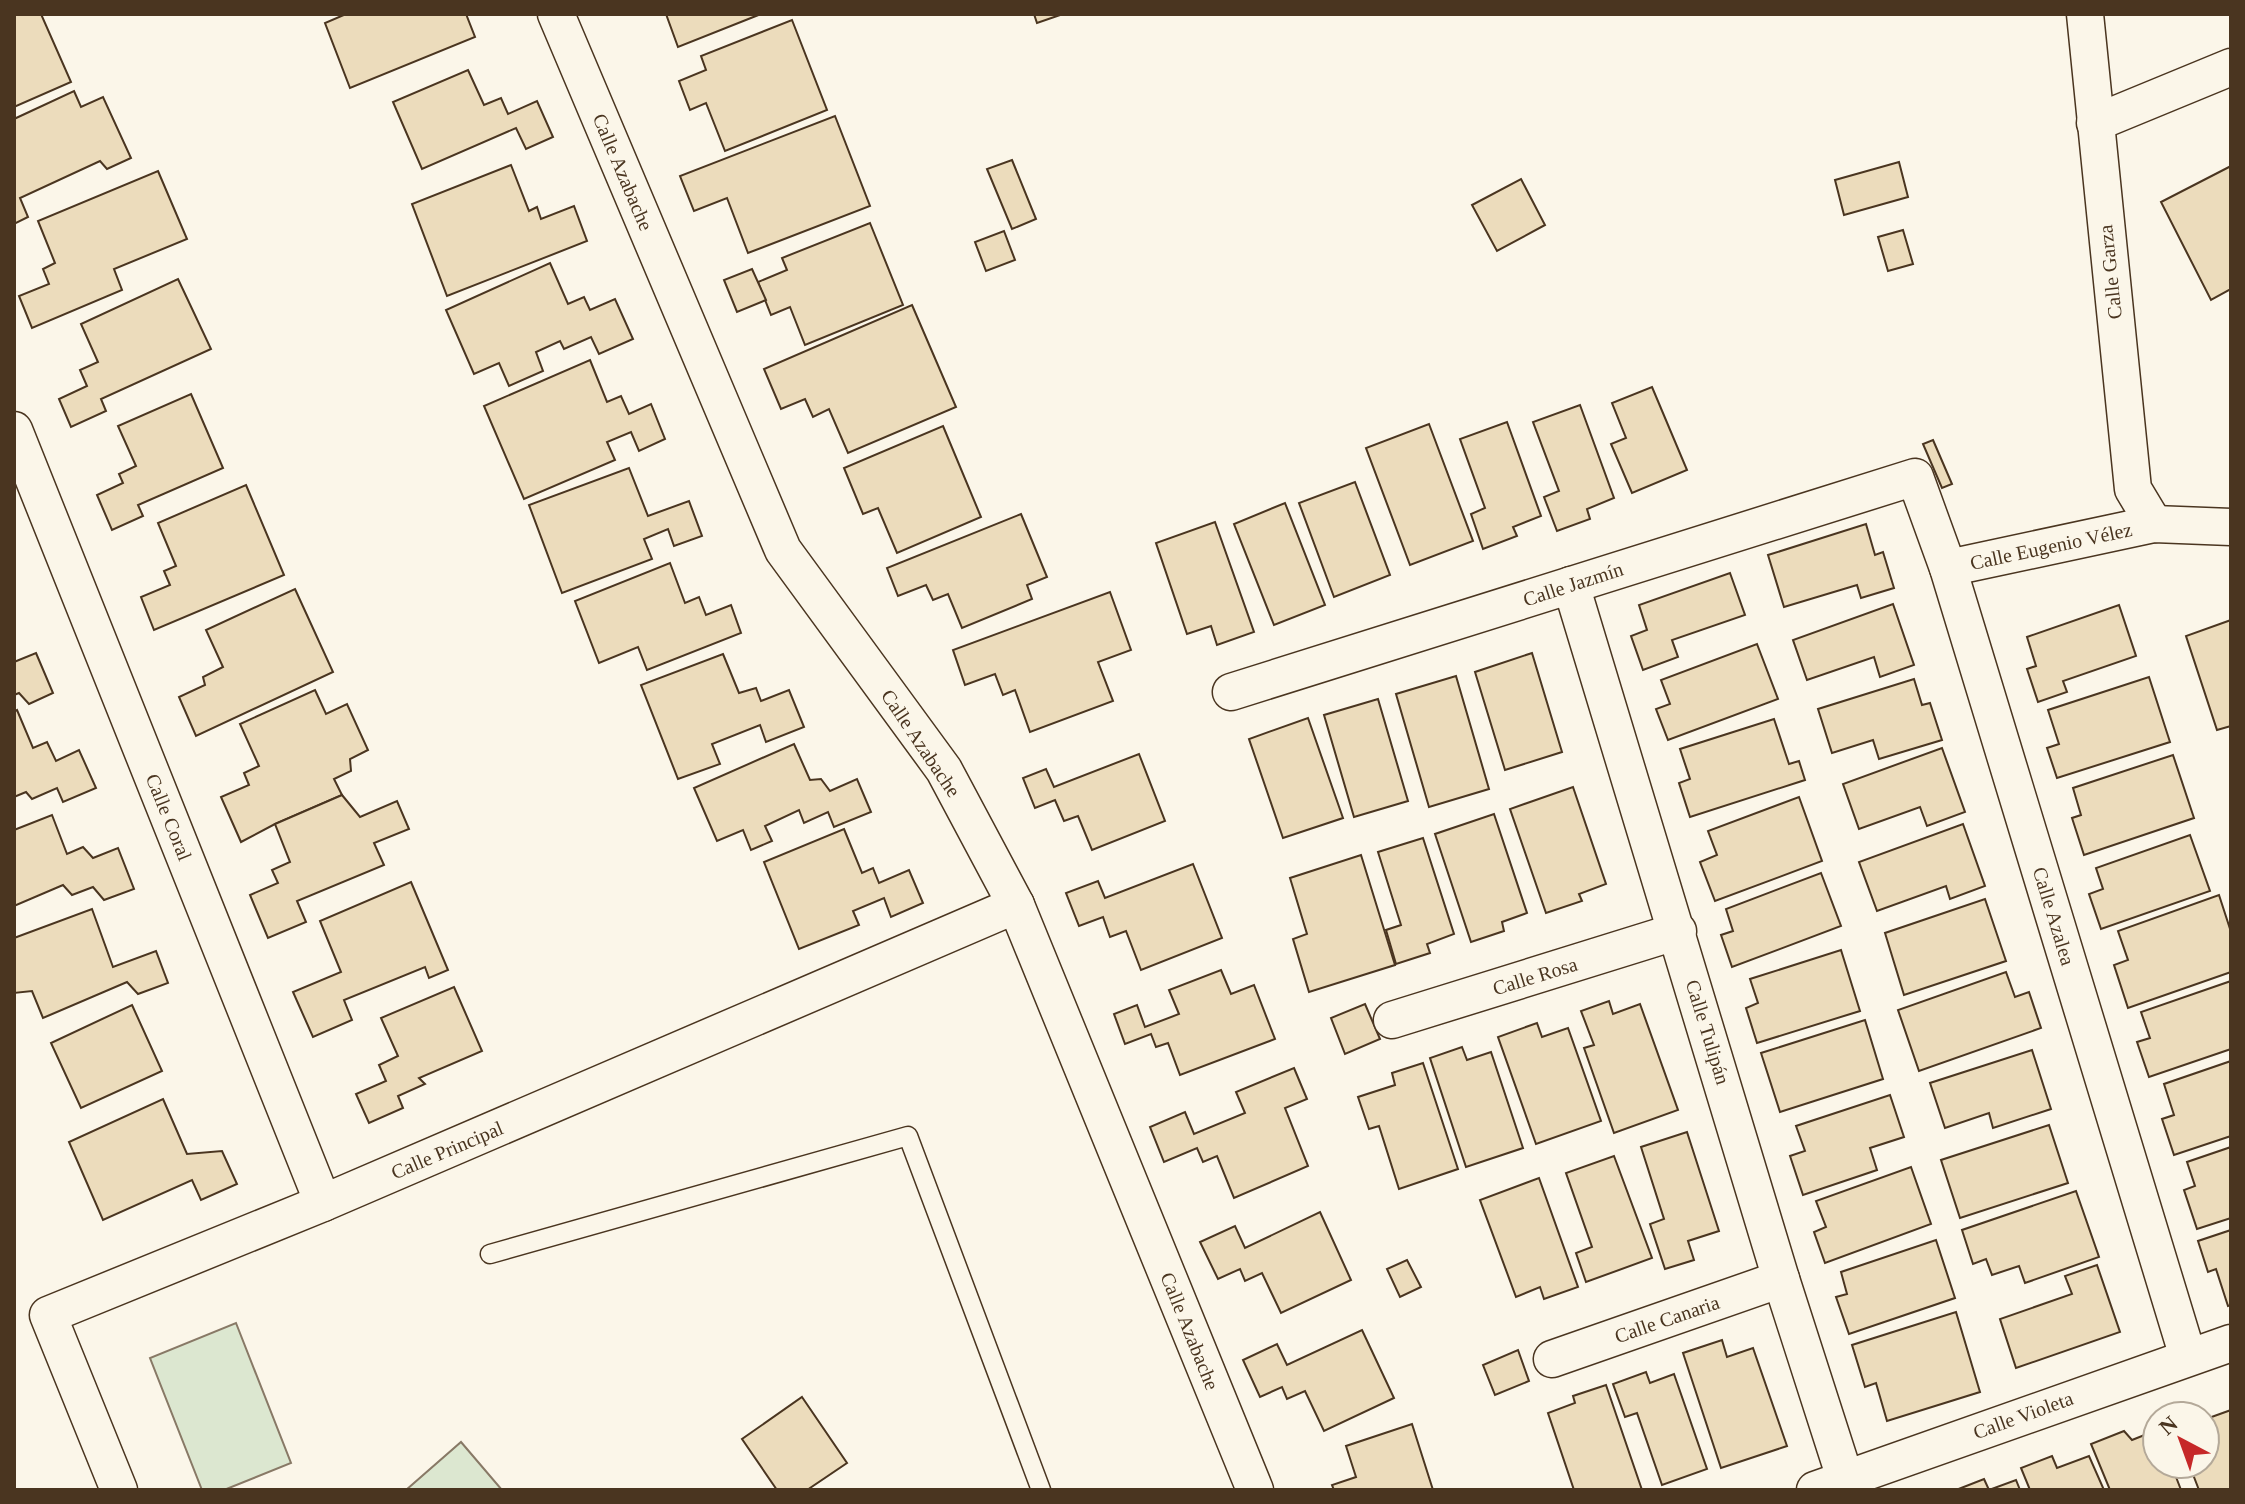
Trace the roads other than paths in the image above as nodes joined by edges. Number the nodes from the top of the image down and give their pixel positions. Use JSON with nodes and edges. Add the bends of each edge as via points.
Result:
{"nodes":[{"id":1,"x":556,"y":14,"type":"edge"},
{"id":2,"x":2085,"y":14,"type":"edge"},
{"id":3,"x":2231,"y":67,"type":"edge"},
{"id":4,"x":2095,"y":123,"type":"junction"},
{"id":5,"x":14,"y":430,"type":"edge"},
{"id":6,"x":1915,"y":477,"type":"joint"},
{"id":7,"x":2154,"y":524,"type":"junction"},
{"id":8,"x":2231,"y":527,"type":"edge"},
{"id":9,"x":1948,"y":568,"type":"junction"},
{"id":10,"x":1571,"y":585,"type":"junction"},
{"id":11,"x":1231,"y":692,"type":"dead end"},
{"id":12,"x":1016,"y":905,"type":"junction"},
{"id":13,"x":1678,"y":931,"type":"junction"},
{"id":14,"x":1392,"y":1020,"type":"dead end"},
{"id":15,"x":323,"y":1203,"type":"junction"},
{"id":16,"x":490,"y":1254,"type":"dead end"},
{"id":17,"x":1781,"y":1279,"type":"junction"},
{"id":18,"x":2231,"y":1343,"type":"edge"},
{"id":19,"x":2188,"y":1357,"type":"junction"},
{"id":20,"x":1552,"y":1359,"type":"dead end"},
{"id":21,"x":1830,"y":1484,"type":"edge"},
{"id":22,"x":119,"y":1490,"type":"edge"},
{"id":23,"x":1041,"y":1490,"type":"edge"},
{"id":24,"x":1255,"y":1490,"type":"edge"}],
"edges":[{"from":1,"to":12,"type":"street","name":"Calle Azabache","via":[[783,550],[944,770]]},
{"from":2,"to":4,"type":"street","name":"Calle Garza"},
{"from":3,"to":4,"type":"street"},
{"from":4,"to":7,"type":"street","name":"Calle Garza","via":[[2133,489]]},
{"from":5,"to":15,"type":"street","name":"Calle Coral"},
{"from":6,"to":9,"type":"street","name":"Calle Azalea"},
{"from":6,"to":10,"type":"street","name":"Calle Jazmín"},
{"from":7,"to":8,"type":"street","name":"Calle Eugenio Vélez"},
{"from":7,"to":9,"type":"street","name":"Calle Eugenio Vélez"},
{"from":9,"to":19,"type":"street","name":"Calle Azalea"},
{"from":10,"to":11,"type":"street","name":"Calle Jazmín"},
{"from":10,"to":13,"type":"street","name":"Calle Tulipán"},
{"from":12,"to":15,"type":"street","name":"Calle Principal"},
{"from":12,"to":24,"type":"street","name":"Calle Azabache"},
{"from":13,"to":14,"type":"street","name":"Calle Rosa"},
{"from":13,"to":17,"type":"street","name":"Calle Tulipán"},
{"from":15,"to":22,"type":"street","name":"Calle Principal","via":[[48,1315]]},
{"from":16,"to":23,"type":"lane","via":[[908,1136]]},
{"from":17,"to":20,"type":"street","name":"Calle Canaria"},
{"from":17,"to":21,"type":"street","name":"Calle Tulipán"},
{"from":18,"to":19,"type":"street","name":"Calle Violeta"},
{"from":19,"to":21,"type":"street","name":"Calle Violeta"}]}
